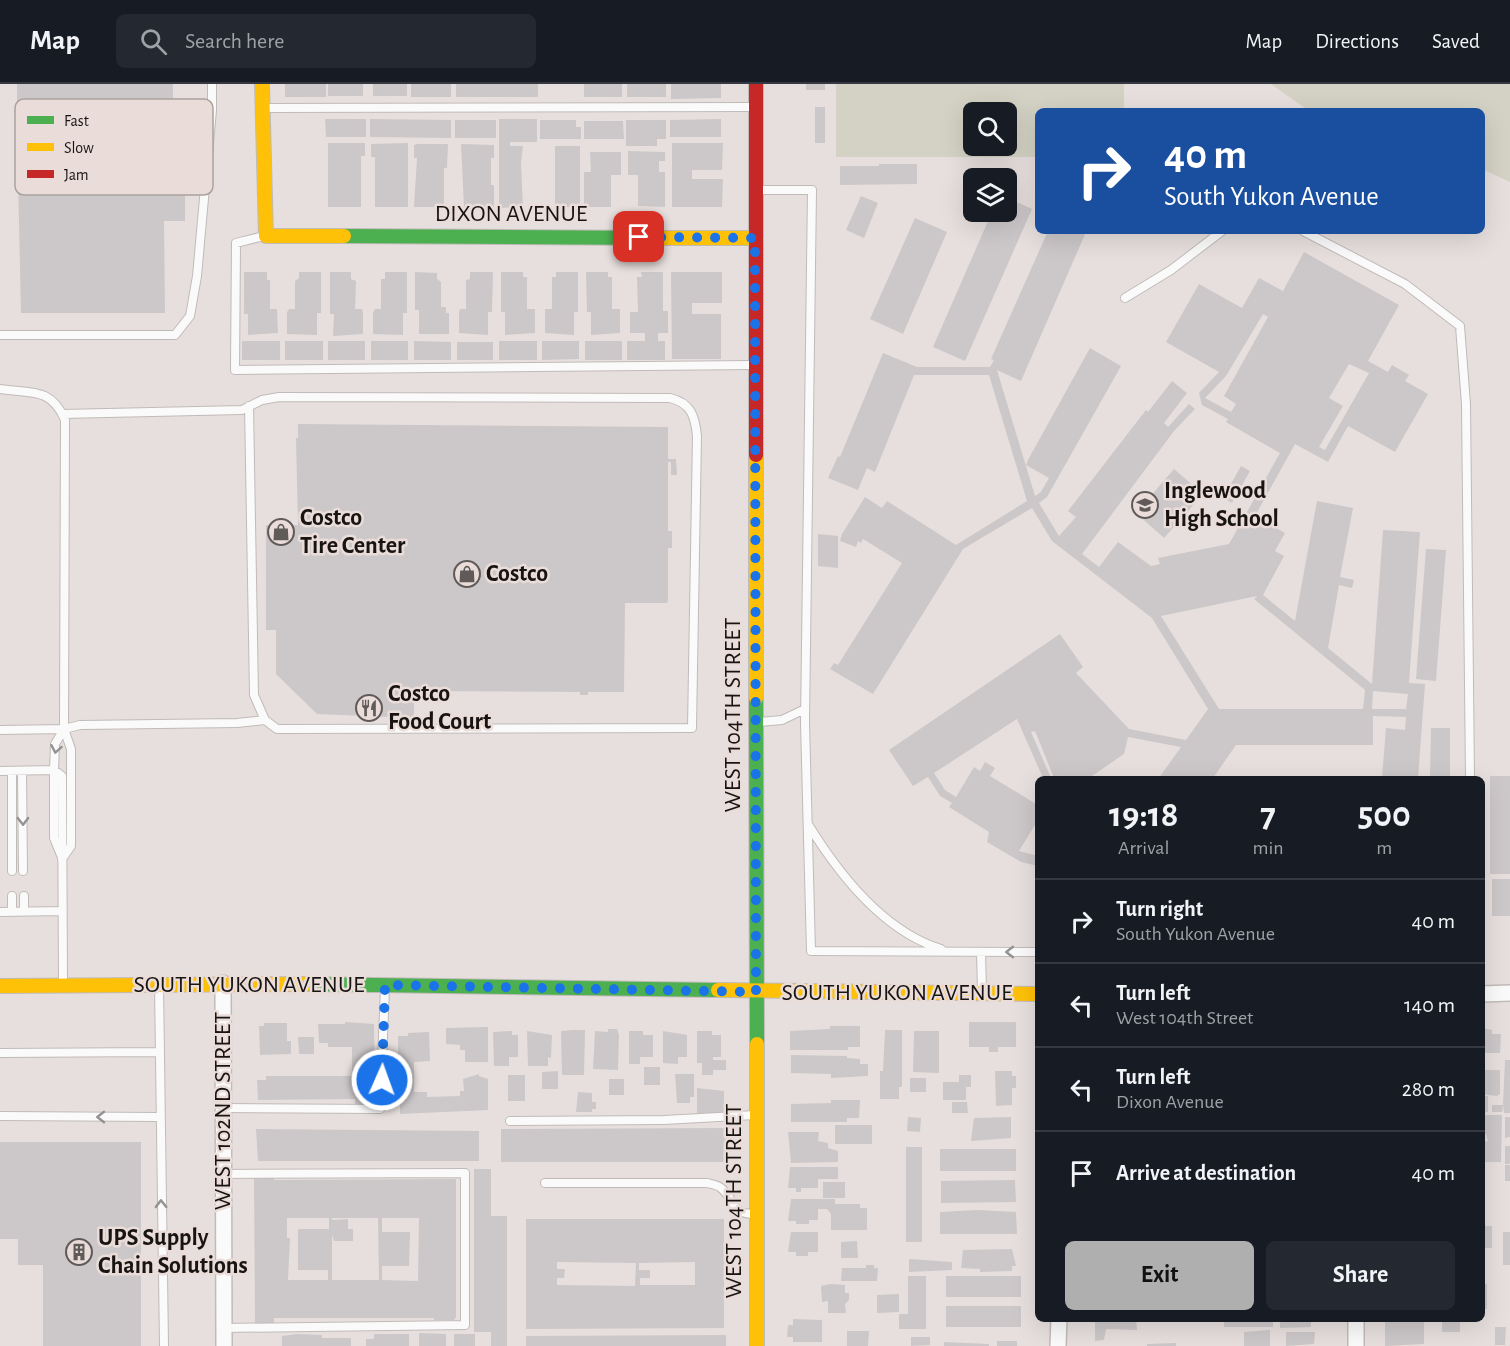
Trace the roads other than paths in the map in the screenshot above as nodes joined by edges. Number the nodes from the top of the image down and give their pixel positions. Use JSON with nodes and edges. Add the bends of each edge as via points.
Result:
{"nodes":[{"id":1,"x":212,"y":84,"type":"edge"},
{"id":2,"x":262,"y":84,"type":"edge"},
{"id":3,"x":756,"y":84,"type":"edge"},
{"id":4,"x":213,"y":99,"type":"edge"},
{"id":5,"x":756,"y":107,"type":"junction"},
{"id":6,"x":262,"y":108,"type":"junction"},
{"id":7,"x":755,"y":190,"type":"junction"},
{"id":8,"x":205,"y":195,"type":"edge"},
{"id":9,"x":1218,"y":234,"type":"edge"},
{"id":10,"x":1309,"y":234,"type":"edge"},
{"id":11,"x":266,"y":236,"type":"junction"},
{"id":12,"x":755,"y":238,"type":"junction"},
{"id":13,"x":1125,"y":298,"type":"dead end"},
{"id":14,"x":0,"y":335,"type":"edge"},
{"id":15,"x":756,"y":365,"type":"junction"},
{"id":16,"x":0,"y":389,"type":"edge"},
{"id":17,"x":249,"y":406,"type":"junction"},
{"id":18,"x":62,"y":414,"type":"junction"},
{"id":19,"x":805,"y":709,"type":"junction"},
{"id":20,"x":265,"y":720,"type":"junction"},
{"id":21,"x":756,"y":722,"type":"junction"},
{"id":22,"x":64,"y":729,"type":"junction"},
{"id":23,"x":0,"y":730,"type":"edge"},
{"id":24,"x":54,"y":770,"type":"junction"},
{"id":25,"x":0,"y":771,"type":"edge"},
{"id":26,"x":12,"y":771,"type":"junction"},
{"id":27,"x":22,"y":771,"type":"junction"},
{"id":28,"x":1470,"y":776,"type":"edge"},
{"id":29,"x":808,"y":824,"type":"junction"},
{"id":30,"x":63,"y":859,"type":"junction"},
{"id":31,"x":12,"y":871,"type":"dead end"},
{"id":32,"x":23,"y":871,"type":"dead end"},
{"id":33,"x":12,"y":896,"type":"dead end"},
{"id":34,"x":24,"y":896,"type":"dead end"},
{"id":35,"x":62,"y":911,"type":"junction"},
{"id":36,"x":0,"y":912,"type":"edge"},
{"id":37,"x":12,"y":912,"type":"junction"},
{"id":38,"x":24,"y":912,"type":"junction"},
{"id":39,"x":948,"y":951,"type":"junction"},
{"id":40,"x":981,"y":952,"type":"junction"},
{"id":41,"x":1035,"y":952,"type":"edge"},
{"id":42,"x":223,"y":983,"type":"junction"},
{"id":43,"x":159,"y":984,"type":"junction"},
{"id":44,"x":63,"y":985,"type":"junction"},
{"id":45,"x":385,"y":985,"type":"junction"},
{"id":46,"x":0,"y":986,"type":"edge"},
{"id":47,"x":756,"y":992,"type":"junction"},
{"id":48,"x":1510,"y":993,"type":"edge"},
{"id":49,"x":982,"y":994,"type":"junction"},
{"id":50,"x":1035,"y":994,"type":"edge"},
{"id":51,"x":1485,"y":994,"type":"edge"},
{"id":52,"x":159,"y":1052,"type":"junction"},
{"id":53,"x":0,"y":1053,"type":"edge"},
{"id":54,"x":224,"y":1108,"type":"junction"},
{"id":55,"x":756,"y":1115,"type":"junction"},
{"id":56,"x":0,"y":1116,"type":"edge"},
{"id":57,"x":159,"y":1117,"type":"junction"},
{"id":58,"x":510,"y":1121,"type":"dead end"},
{"id":59,"x":223,"y":1174,"type":"junction"},
{"id":60,"x":544,"y":1183,"type":"dead end"},
{"id":61,"x":757,"y":1214,"type":"junction"},
{"id":62,"x":1059,"y":1322,"type":"edge"},
{"id":63,"x":1356,"y":1322,"type":"edge"},
{"id":64,"x":224,"y":1328,"type":"junction"},
{"id":65,"x":164,"y":1346,"type":"edge"},
{"id":66,"x":224,"y":1346,"type":"edge"},
{"id":67,"x":757,"y":1346,"type":"edge"},
{"id":68,"x":1059,"y":1346,"type":"edge"},
{"id":69,"x":1356,"y":1346,"type":"edge"}],
"edges":[{"from":1,"to":4,"type":"lane"},
{"from":2,"to":6,"type":"street"},
{"from":3,"to":5,"type":"street","name":"WEST 104TH STREET"},
{"from":5,"to":6,"type":"lane"},
{"from":5,"to":7,"type":"street","name":"WEST 104TH STREET"},
{"from":6,"to":11,"type":"street"},
{"from":7,"to":12,"type":"street","name":"WEST 104TH STREET"},
{"from":7,"to":19,"type":"lane","via":[[812,190]]},
{"from":8,"to":14,"type":"lane","via":[[190,316],[175,335]]},
{"from":9,"to":13,"type":"lane"},
{"from":10,"to":28,"type":"lane","via":[[1405,284],[1460,326],[1466,404]]},
{"from":11,"to":12,"type":"street","name":"DIXON AVENUE"},
{"from":11,"to":15,"type":"lane","via":[[236,243],[234,370]]},
{"from":12,"to":15,"type":"street","name":"WEST 104TH STREET"},
{"from":15,"to":21,"type":"street","name":"WEST 104TH STREET"},
{"from":16,"to":18,"type":"lane","via":[[49,396]]},
{"from":17,"to":18,"type":"lane","via":[[242,410]]},
{"from":17,"to":20,"type":"lane","via":[[254,695]]},
{"from":17,"to":20,"type":"lane","via":[[279,397],[670,398],[682,401],[695,416],[697,436],[692,728],[277,729]]},
{"from":18,"to":22,"type":"lane"},
{"from":19,"to":21,"type":"lane","via":[[782,720]]},
{"from":19,"to":29,"type":"lane"},
{"from":20,"to":22,"type":"lane","via":[[80,725]]},
{"from":21,"to":47,"type":"street","name":"WEST 104TH STREET"},
{"from":22,"to":23,"type":"lane"},
{"from":22,"to":24,"type":"lane","one_way":true,"via":[[55,744]]},
{"from":22,"to":30,"type":"lane","via":[[71,749],[71,846]]},
{"from":24,"to":27,"type":"lane"},
{"from":24,"to":30,"type":"lane","via":[[54,838]]},
{"from":25,"to":26,"type":"lane"},
{"from":26,"to":27,"type":"lane"},
{"from":26,"to":31,"type":"lane"},
{"from":27,"to":32,"type":"lane","one_way":true},
{"from":29,"to":39,"type":"lane","via":[[837,866],[884,915],[914,937]]},
{"from":29,"to":39,"type":"lane","via":[[811,951]]},
{"from":30,"to":35,"type":"lane"},
{"from":33,"to":37,"type":"lane"},
{"from":34,"to":38,"type":"lane"},
{"from":35,"to":38,"type":"lane"},
{"from":35,"to":44,"type":"lane"},
{"from":36,"to":37,"type":"lane"},
{"from":37,"to":38,"type":"lane"},
{"from":39,"to":40,"type":"lane"},
{"from":41,"to":40,"type":"lane","one_way":true},
{"from":40,"to":49,"type":"lane"},
{"from":42,"to":43,"type":"street","name":"SOUTH YUKON AVENUE"},
{"from":42,"to":45,"type":"street","name":"SOUTH YUKON AVENUE"},
{"from":42,"to":54,"type":"street","name":"WEST 102ND STREET"},
{"from":43,"to":44,"type":"street","name":"SOUTH YUKON AVENUE"},
{"from":43,"to":52,"type":"lane"},
{"from":44,"to":46,"type":"street","name":"SOUTH YUKON AVENUE"},
{"from":45,"to":47,"type":"street","name":"SOUTH YUKON AVENUE"},
{"from":45,"to":54,"type":"lane","via":[[380,1109]]},
{"from":47,"to":49,"type":"street","name":"SOUTH YUKON AVENUE"},
{"from":47,"to":55,"type":"street","name":"WEST 104TH STREET"},
{"from":48,"to":51,"type":"street"},
{"from":49,"to":50,"type":"street","name":"SOUTH YUKON AVENUE"},
{"from":52,"to":53,"type":"lane"},
{"from":52,"to":57,"type":"lane"},
{"from":54,"to":59,"type":"street","name":"WEST 102ND STREET"},
{"from":55,"to":58,"type":"lane"},
{"from":55,"to":61,"type":"street","name":"WEST 104TH STREET"},
{"from":57,"to":56,"type":"lane","one_way":true},
{"from":65,"to":57,"type":"lane","one_way":true},
{"from":59,"to":64,"type":"street","name":"WEST 102ND STREET"},
{"from":59,"to":64,"type":"lane","via":[[465,1173],[465,1325]]},
{"from":60,"to":61,"type":"lane","via":[[707,1183],[721,1188],[743,1214]]},
{"from":61,"to":67,"type":"street","name":"WEST 104TH STREET"},
{"from":62,"to":68,"type":"street"},
{"from":63,"to":69,"type":"street"},
{"from":64,"to":66,"type":"street","name":"WEST 102ND STREET"}]}
